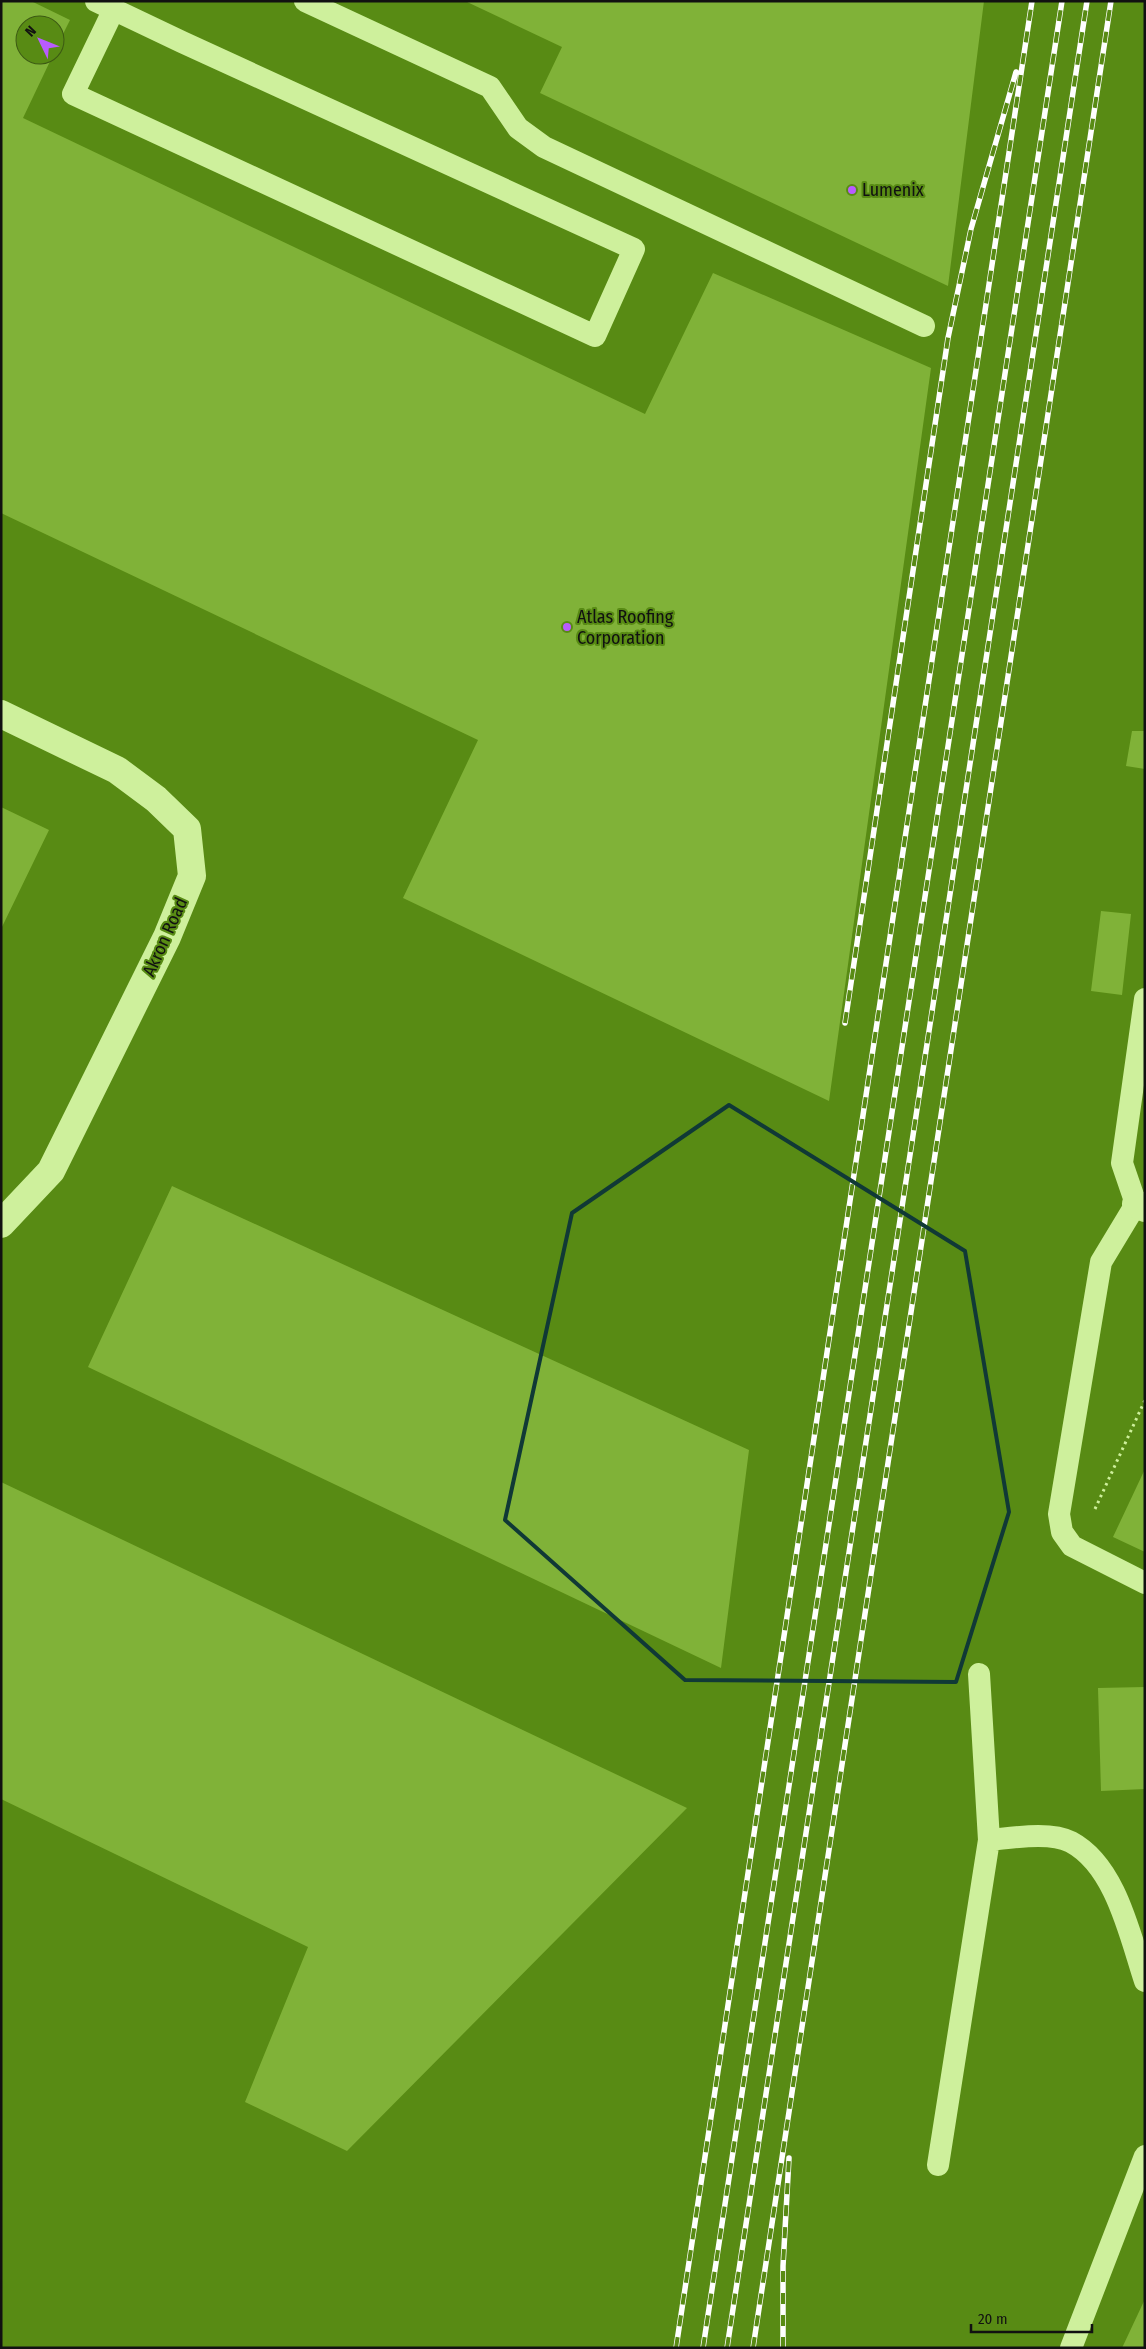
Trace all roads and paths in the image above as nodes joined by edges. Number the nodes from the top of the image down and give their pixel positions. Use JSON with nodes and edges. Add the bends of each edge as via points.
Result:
{"nodes":[{"id":1,"x":305,"y":1,"type":"edge"},
{"id":2,"x":105,"y":5,"type":"edge"},
{"id":3,"x":924,"y":326,"type":"dead end"},
{"id":4,"x":1,"y":714,"type":"edge"},
{"id":5,"x":1145,"y":999,"type":"edge"},
{"id":6,"x":1140,"y":1206,"type":"edge"},
{"id":7,"x":1,"y":1224,"type":"edge"},
{"id":8,"x":1145,"y":1400,"type":"edge"},
{"id":9,"x":1077,"y":1549,"type":"junction"},
{"id":10,"x":1145,"y":1583,"type":"edge"},
{"id":11,"x":979,"y":1674,"type":"dead end"},
{"id":12,"x":989,"y":1840,"type":"junction"},
{"id":13,"x":1145,"y":1981,"type":"edge"},
{"id":14,"x":1145,"y":2156,"type":"edge"},
{"id":15,"x":938,"y":2165,"type":"dead end"},
{"id":16,"x":1071,"y":2348,"type":"edge"}],
"edges":[{"from":1,"to":3,"type":"lane","via":[[490,87],[518,128],[544,147]]},
{"from":2,"to":2,"type":"lane","via":[[634,249],[595,336],[73,94]]},
{"from":4,"to":7,"type":"street","name":"Akron Road","via":[[117,770],[156,799],[187,829],[192,876],[167,937],[51,1171]]},
{"from":5,"to":6,"type":"lane","via":[[1122,1163]]},
{"from":6,"to":9,"type":"lane","via":[[1101,1262],[1099,1271],[1059,1514],[1062,1532]]},
{"from":8,"to":9,"type":"path"},
{"from":9,"to":10,"type":"lane"},
{"from":11,"to":12,"type":"lane"},
{"from":12,"to":13,"type":"lane","via":[[1040,1836],[1071,1842],[1091,1858],[1114,1891]]},
{"from":12,"to":15,"type":"lane"},
{"from":14,"to":16,"type":"lane"}]}
